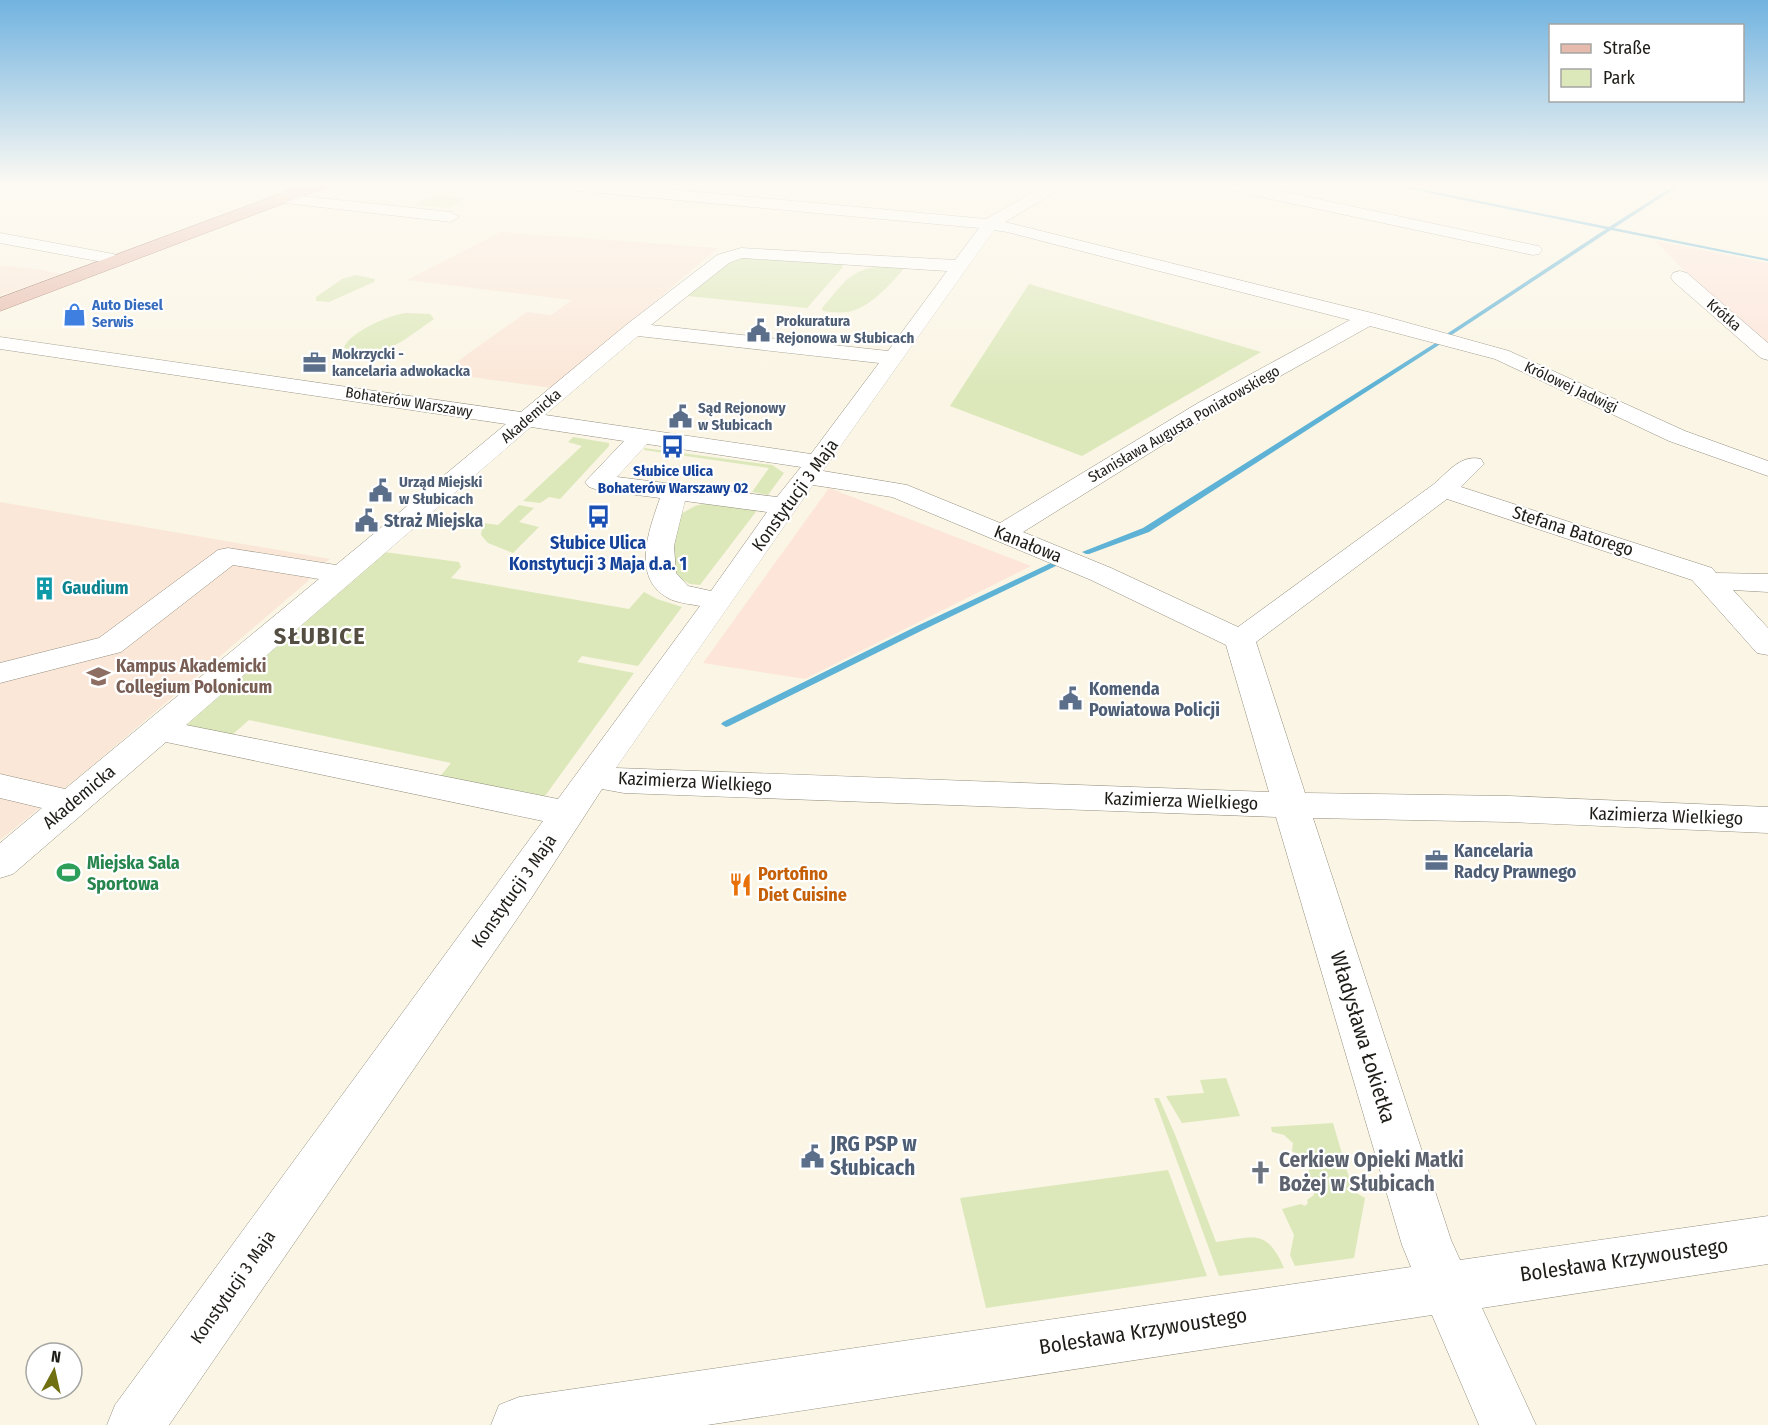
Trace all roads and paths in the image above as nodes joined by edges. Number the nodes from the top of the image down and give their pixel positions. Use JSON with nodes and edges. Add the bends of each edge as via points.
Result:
{"nodes":[{"id":1,"x":73,"y":252,"type":"edge"},
{"id":2,"x":142,"y":252,"type":"edge"},
{"id":3,"x":971,"y":252,"type":"edge"},
{"id":4,"x":1104,"y":252,"type":"edge"},
{"id":5,"x":108,"y":258,"type":"dead end"},
{"id":6,"x":961,"y":266,"type":"junction"},
{"id":7,"x":1680,"y":277,"type":"dead end"},
{"id":8,"x":0,"y":305,"type":"edge"},
{"id":9,"x":1369,"y":318,"type":"junction"},
{"id":10,"x":633,"y":329,"type":"junction"},
{"id":11,"x":0,"y":344,"type":"edge"},
{"id":12,"x":1768,"y":354,"type":"edge"},
{"id":13,"x":894,"y":358,"type":"junction"},
{"id":14,"x":527,"y":420,"type":"junction"},
{"id":15,"x":642,"y":436,"type":"junction"},
{"id":16,"x":1472,"y":464,"type":"dead end"},
{"id":17,"x":812,"y":469,"type":"junction"},
{"id":18,"x":1768,"y":469,"type":"edge"},
{"id":19,"x":1443,"y":489,"type":"junction"},
{"id":20,"x":675,"y":492,"type":"junction"},
{"id":21,"x":784,"y":506,"type":"junction"},
{"id":22,"x":1002,"y":533,"type":"junction"},
{"id":23,"x":342,"y":574,"type":"junction"},
{"id":24,"x":1705,"y":578,"type":"junction"},
{"id":25,"x":1768,"y":583,"type":"edge"},
{"id":26,"x":719,"y":601,"type":"junction"},
{"id":27,"x":1240,"y":640,"type":"junction"},
{"id":28,"x":1768,"y":646,"type":"edge"},
{"id":29,"x":0,"y":673,"type":"edge"},
{"id":30,"x":158,"y":730,"type":"junction"},
{"id":31,"x":594,"y":776,"type":"junction"},
{"id":32,"x":0,"y":786,"type":"edge"},
{"id":33,"x":73,"y":803,"type":"junction"},
{"id":34,"x":1292,"y":805,"type":"junction"},
{"id":35,"x":568,"y":814,"type":"junction"},
{"id":36,"x":1768,"y":820,"type":"edge"},
{"id":37,"x":0,"y":864,"type":"edge"},
{"id":38,"x":1768,"y":1240,"type":"edge"},
{"id":39,"x":1444,"y":1286,"type":"junction"},
{"id":40,"x":135,"y":1425,"type":"edge"},
{"id":41,"x":519,"y":1425,"type":"edge"},
{"id":42,"x":1508,"y":1425,"type":"edge"}],
"edges":[{"from":1,"to":5,"type":"street"},
{"from":2,"to":8,"type":"main road"},
{"from":3,"to":6,"type":"street","name":"Konstytucji 3 Maja"},
{"from":4,"to":9,"type":"street","name":"Królowej Jadwigi"},
{"from":6,"to":10,"type":"street","name":"Akademicka","via":[[741,253],[723,259]]},
{"from":6,"to":13,"type":"street","name":"Konstytucji 3 Maja"},
{"from":7,"to":12,"type":"street","name":"Krótka"},
{"from":9,"to":18,"type":"street","name":"Królowej Jadwigi","via":[[1502,355],[1677,436]]},
{"from":9,"to":22,"type":"street","name":"Stanisława Augusta Poniatowskiego","via":[[1206,408]]},
{"from":10,"to":13,"type":"street"},
{"from":10,"to":14,"type":"street","name":"Akademicka"},
{"from":11,"to":14,"type":"street","name":"Bohaterów Warszawy"},
{"from":13,"to":17,"type":"street","name":"Konstytucji 3 Maja"},
{"from":14,"to":15,"type":"street","name":"Bohaterów Warszawy"},
{"from":14,"to":23,"type":"street","name":"Akademicka"},
{"from":15,"to":17,"type":"street","name":"Bohaterów Warszawy"},
{"from":15,"to":20,"type":"street","via":[[598,482]]},
{"from":16,"to":19,"type":"street"},
{"from":17,"to":21,"type":"street","name":"Konstytucji 3 Maja"},
{"from":17,"to":22,"type":"street","name":"Kanałowa","via":[[898,490]]},
{"from":19,"to":24,"type":"street","name":"Stefana Batorego"},
{"from":19,"to":27,"type":"street"},
{"from":20,"to":21,"type":"street"},
{"from":20,"to":26,"type":"street","via":[[660,554],[660,573],[667,585],[678,592]]},
{"from":21,"to":26,"type":"street","name":"Konstytucji 3 Maja"},
{"from":22,"to":27,"type":"street","name":"Kanałowa","via":[[1101,574]]},
{"from":23,"to":29,"type":"street","via":[[228,555],[110,645]]},
{"from":23,"to":30,"type":"street","name":"Akademicka"},
{"from":24,"to":25,"type":"street","name":"Stefana Batorego"},
{"from":24,"to":28,"type":"street"},
{"from":26,"to":31,"type":"street","name":"Konstytucji 3 Maja"},
{"from":27,"to":34,"type":"street","name":"Władysława Łokietka"},
{"from":30,"to":33,"type":"street","name":"Akademicka"},
{"from":30,"to":35,"type":"street"},
{"from":31,"to":34,"type":"street","name":"Kazimierza Wielkiego","via":[[624,781]]},
{"from":31,"to":35,"type":"street","name":"Konstytucji 3 Maja"},
{"from":32,"to":33,"type":"street"},
{"from":33,"to":37,"type":"street","name":"Akademicka"},
{"from":34,"to":36,"type":"street","name":"Kazimierza Wielkiego"},
{"from":34,"to":39,"type":"street","name":"Władysława Łokietka","via":[[1427,1245]]},
{"from":35,"to":40,"type":"street","name":"Konstytucji 3 Maja"},
{"from":38,"to":39,"type":"street","name":"Bolesława Krzywoustego"},
{"from":39,"to":41,"type":"street","name":"Bolesława Krzywoustego"},
{"from":39,"to":42,"type":"street","name":"Władysława Łokietka"}]}
